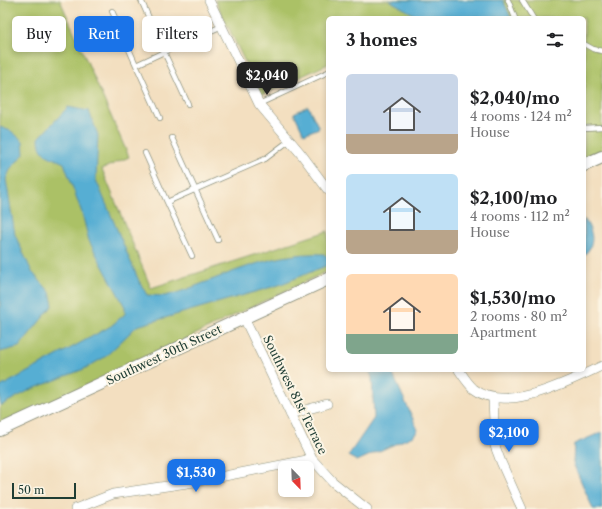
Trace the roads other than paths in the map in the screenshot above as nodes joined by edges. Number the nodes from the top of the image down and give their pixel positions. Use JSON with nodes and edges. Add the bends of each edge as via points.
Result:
{"nodes":[{"id":1,"x":141,"y":0,"type":"edge"},
{"id":2,"x":209,"y":0,"type":"edge"},
{"id":3,"x":508,"y":0,"type":"edge"},
{"id":4,"x":522,"y":0,"type":"edge"},
{"id":5,"x":112,"y":11,"type":"dead end"},
{"id":6,"x":148,"y":16,"type":"edge"},
{"id":7,"x":514,"y":16,"type":"edge"},
{"id":8,"x":532,"y":16,"type":"edge"},
{"id":9,"x":222,"y":26,"type":"junction"},
{"id":10,"x":212,"y":30,"type":"edge"},
{"id":11,"x":586,"y":45,"type":"edge"},
{"id":12,"x":602,"y":51,"type":"edge"},
{"id":13,"x":164,"y":52,"type":"joint"},
{"id":14,"x":136,"y":65,"type":"junction"},
{"id":15,"x":326,"y":73,"type":"edge"},
{"id":16,"x":188,"y":104,"type":"dead end"},
{"id":17,"x":259,"y":104,"type":"junction"},
{"id":18,"x":160,"y":118,"type":"dead end"},
{"id":19,"x":602,"y":127,"type":"edge"},
{"id":20,"x":586,"y":128,"type":"edge"},
{"id":21,"x":172,"y":138,"type":"dead end"},
{"id":22,"x":290,"y":140,"type":"junction"},
{"id":23,"x":602,"y":151,"type":"edge"},
{"id":24,"x":145,"y":153,"type":"dead end"},
{"id":25,"x":602,"y":157,"type":"edge"},
{"id":26,"x":586,"y":158,"type":"edge"},
{"id":27,"x":586,"y":164,"type":"edge"},
{"id":28,"x":326,"y":187,"type":"edge"},
{"id":29,"x":195,"y":190,"type":"junction"},
{"id":30,"x":167,"y":202,"type":"junction"},
{"id":31,"x":218,"y":240,"type":"dead end"},
{"id":32,"x":192,"y":256,"type":"dead end"},
{"id":33,"x":326,"y":280,"type":"edge"},
{"id":34,"x":244,"y":318,"type":"junction"},
{"id":35,"x":602,"y":366,"type":"edge"},
{"id":36,"x":460,"y":372,"type":"edge"},
{"id":37,"x":493,"y":398,"type":"junction"},
{"id":38,"x":327,"y":404,"type":"dead end"},
{"id":39,"x":290,"y":414,"type":"junction"},
{"id":40,"x":0,"y":430,"type":"edge"},
{"id":41,"x":312,"y":459,"type":"junction"},
{"id":42,"x":75,"y":509,"type":"edge"},
{"id":43,"x":367,"y":509,"type":"edge"},
{"id":44,"x":522,"y":509,"type":"edge"}],
"edges":[{"from":1,"to":6,"type":"lane"},
{"from":2,"to":9,"type":"street"},
{"from":3,"to":7,"type":"lane"},
{"from":4,"to":8,"type":"lane"},
{"from":5,"to":14,"type":"lane"},
{"from":9,"to":10,"type":"lane"},
{"from":9,"to":17,"type":"street"},
{"from":11,"to":12,"type":"lane"},
{"from":13,"to":14,"type":"lane"},
{"from":13,"to":16,"type":"lane"},
{"from":14,"to":18,"type":"lane"},
{"from":15,"to":17,"type":"lane"},
{"from":17,"to":22,"type":"street"},
{"from":19,"to":20,"type":"lane"},
{"from":21,"to":29,"type":"lane"},
{"from":22,"to":28,"type":"street"},
{"from":22,"to":29,"type":"lane","via":[[265,159]]},
{"from":23,"to":26,"type":"lane"},
{"from":24,"to":30,"type":"lane"},
{"from":25,"to":27,"type":"street"},
{"from":29,"to":30,"type":"lane"},
{"from":29,"to":31,"type":"lane"},
{"from":30,"to":32,"type":"lane"},
{"from":33,"to":34,"type":"street","name":"Southwest 30th Street"},
{"from":34,"to":39,"type":"street","name":"Southwest 81st Terrace"},
{"from":34,"to":40,"type":"street","name":"Southwest 30th Street"},
{"from":35,"to":37,"type":"street","via":[[536,394],[517,398]]},
{"from":36,"to":37,"type":"street","via":[[474,389]]},
{"from":37,"to":44,"type":"street","via":[[495,446]]},
{"from":38,"to":39,"type":"street"},
{"from":39,"to":41,"type":"street","name":"Southwest 81st Terrace"},
{"from":41,"to":42,"type":"street","via":[[194,482],[113,494]]},
{"from":41,"to":43,"type":"street","name":"Southwest 81st Terrace","via":[[333,482]]}]}
